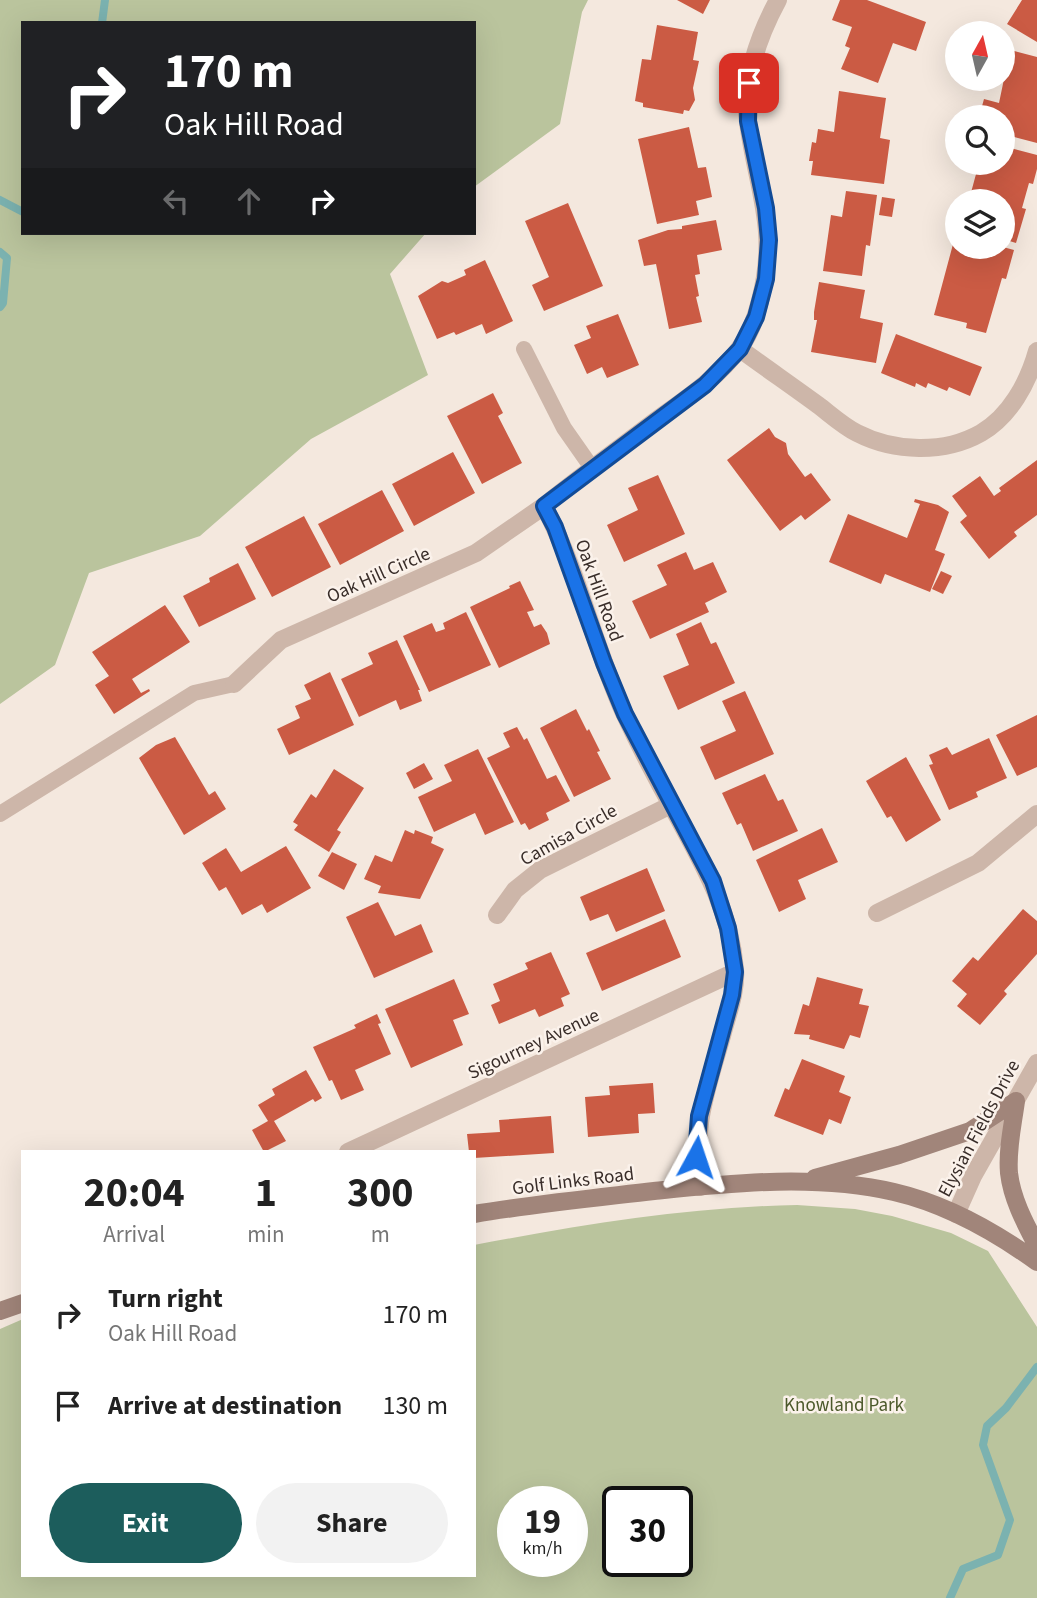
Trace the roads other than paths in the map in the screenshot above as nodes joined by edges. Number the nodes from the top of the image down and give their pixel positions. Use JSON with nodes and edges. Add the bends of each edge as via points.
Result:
{"nodes":[{"id":1,"x":778,"y":0,"type":"edge"},
{"id":2,"x":524,"y":349,"type":"dead end"},
{"id":3,"x":740,"y":349,"type":"junction"},
{"id":4,"x":1037,"y":351,"type":"edge"},
{"id":5,"x":592,"y":468,"type":"junction"},
{"id":6,"x":544,"y":506,"type":"junction"},
{"id":7,"x":234,"y":684,"type":"joint"},
{"id":8,"x":671,"y":805,"type":"junction"},
{"id":9,"x":0,"y":814,"type":"edge"},
{"id":10,"x":1037,"y":814,"type":"edge"},
{"id":11,"x":877,"y":913,"type":"dead end"},
{"id":12,"x":497,"y":915,"type":"dead end"},
{"id":13,"x":735,"y":972,"type":"junction"},
{"id":14,"x":1037,"y":1063,"type":"edge"},
{"id":15,"x":1016,"y":1101,"type":"junction"},
{"id":16,"x":352,"y":1150,"type":"edge"},
{"id":17,"x":802,"y":1182,"type":"junction"},
{"id":18,"x":700,"y":1187,"type":"junction"},
{"id":19,"x":476,"y":1214,"type":"edge"},
{"id":20,"x":956,"y":1214,"type":"junction"},
{"id":21,"x":1037,"y":1246,"type":"edge"},
{"id":22,"x":1037,"y":1262,"type":"edge"},
{"id":23,"x":21,"y":1304,"type":"edge"},
{"id":24,"x":0,"y":1311,"type":"edge"}],
"edges":[{"from":1,"to":3,"type":"street","via":[[757,48],[749,83],[748,121],[769,240],[766,279],[756,317]]},
{"from":2,"to":5,"type":"lane","via":[[564,428]]},
{"from":3,"to":4,"type":"street","via":[[856,433],[888,445],[919,449],[981,433],[1007,411],[1031,373]]},
{"from":3,"to":5,"type":"street","via":[[705,385]]},
{"from":5,"to":6,"type":"street"},
{"from":6,"to":7,"type":"street","name":"Oak Hill Circle","via":[[476,553],[281,640]]},
{"from":6,"to":8,"type":"street","name":"Oak Hill Road","via":[[625,714]]},
{"from":7,"to":9,"type":"lane","via":[[194,693]]},
{"from":8,"to":12,"type":"street","name":"Camisa Circle","via":[[540,870],[515,890]]},
{"from":8,"to":13,"type":"street","name":"Oak Hill Road","via":[[713,881],[728,928]]},
{"from":10,"to":11,"type":"street","via":[[978,863]]},
{"from":13,"to":16,"type":"street","name":"Sigourney Avenue"},
{"from":13,"to":18,"type":"street","name":"Oak Hill Road","via":[[699,1116],[696,1157]]},
{"from":14,"to":15,"type":"street","name":"Elysian Fields Drive"},
{"from":15,"to":17,"type":"main road","via":[[970,1131]]},
{"from":15,"to":20,"type":"street","name":"Elysian Fields Drive"},
{"from":15,"to":21,"type":"main road","via":[[1009,1173]]},
{"from":17,"to":18,"type":"main road","name":"Golf Links Road"},
{"from":17,"to":20,"type":"main road","name":"Golf Links Road","via":[[893,1192]]},
{"from":18,"to":19,"type":"main road","name":"Golf Links Road"},
{"from":20,"to":22,"type":"main road","name":"Golf Links Road"},
{"from":23,"to":24,"type":"main road"}]}
